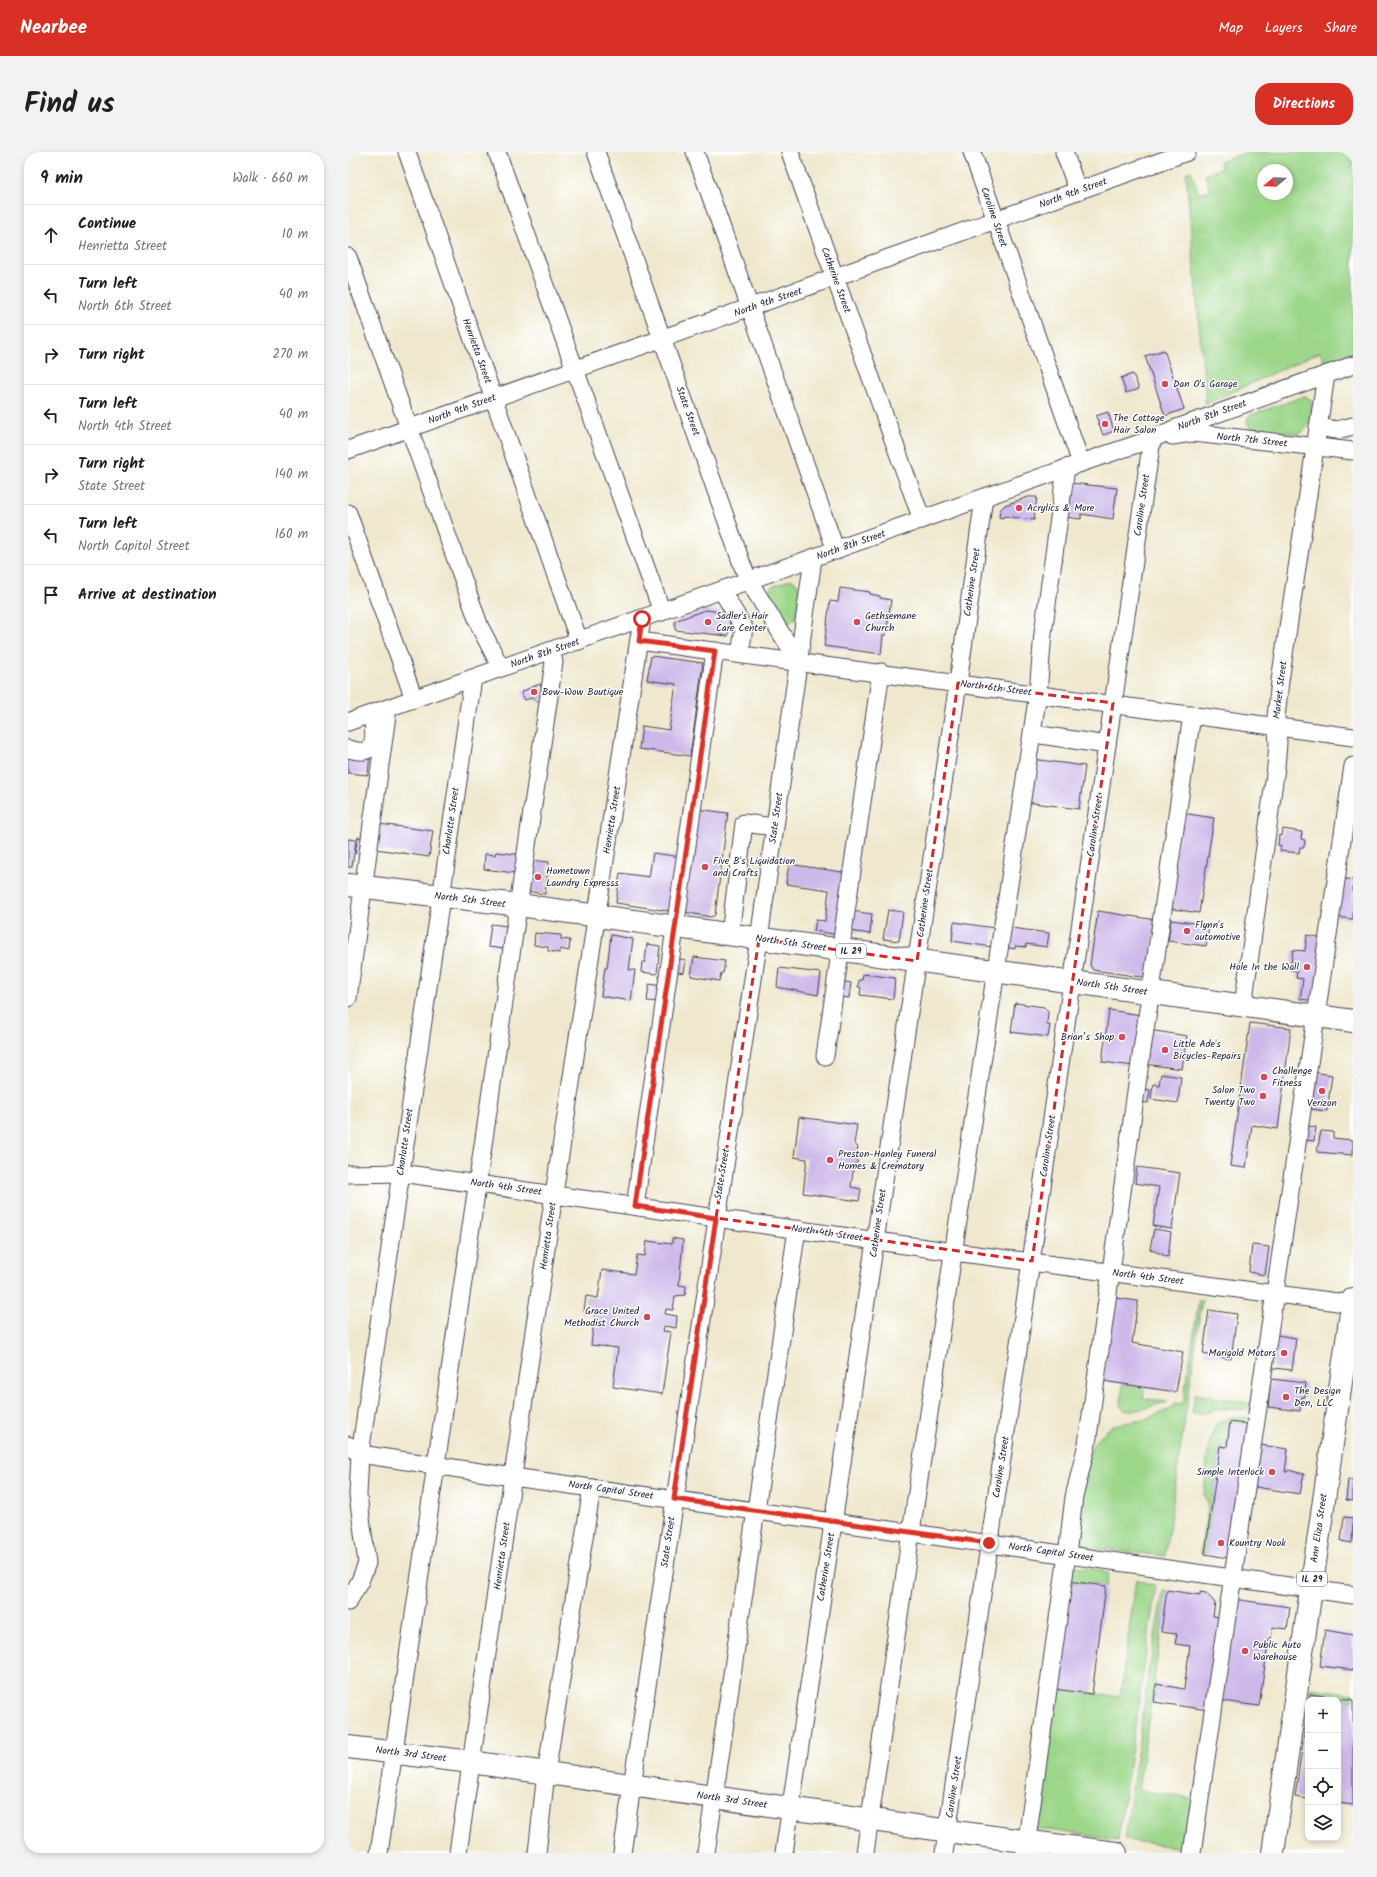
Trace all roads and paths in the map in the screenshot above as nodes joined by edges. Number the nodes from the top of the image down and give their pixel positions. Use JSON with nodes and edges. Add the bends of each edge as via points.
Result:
{"nodes":[{"id":1,"x":407,"y":152,"type":"edge"},
{"id":2,"x":497,"y":152,"type":"edge"},
{"id":3,"x":596,"y":152,"type":"edge"},
{"id":4,"x":695,"y":152,"type":"edge"},
{"id":5,"x":790,"y":152,"type":"edge"},
{"id":6,"x":972,"y":152,"type":"edge"},
{"id":7,"x":1064,"y":152,"type":"edge"},
{"id":8,"x":1187,"y":152,"type":"edge"},
{"id":9,"x":1164,"y":156,"type":"edge"},
{"id":10,"x":1078,"y":191,"type":"junction"},
{"id":11,"x":996,"y":221,"type":"junction"},
{"id":12,"x":348,"y":256,"type":"edge"},
{"id":13,"x":836,"y":278,"type":"junction"},
{"id":14,"x":750,"y":308,"type":"junction"},
{"id":15,"x":662,"y":339,"type":"junction"},
{"id":16,"x":1353,"y":365,"type":"edge"},
{"id":17,"x":575,"y":369,"type":"junction"},
{"id":18,"x":1326,"y":375,"type":"junction"},
{"id":19,"x":494,"y":398,"type":"junction"},
{"id":20,"x":1353,"y":426,"type":"edge"},
{"id":21,"x":1318,"y":427,"type":"junction"},
{"id":22,"x":410,"y":428,"type":"junction"},
{"id":23,"x":1152,"y":440,"type":"junction"},
{"id":24,"x":1315,"y":446,"type":"junction"},
{"id":25,"x":348,"y":450,"type":"edge"},
{"id":26,"x":1353,"y":451,"type":"edge"},
{"id":27,"x":1074,"y":465,"type":"junction"},
{"id":28,"x":984,"y":498,"type":"junction"},
{"id":29,"x":348,"y":513,"type":"edge"},
{"id":30,"x":922,"y":520,"type":"junction"},
{"id":31,"x":836,"y":551,"type":"junction"},
{"id":32,"x":813,"y":559,"type":"junction"},
{"id":33,"x":749,"y":581,"type":"junction"},
{"id":34,"x":722,"y":591,"type":"junction"},
{"id":35,"x":662,"y":612,"type":"junction"},
{"id":36,"x":642,"y":619,"type":"junction"},
{"id":37,"x":580,"y":641,"type":"junction"},
{"id":38,"x":639,"y":641,"type":"junction"},
{"id":39,"x":551,"y":651,"type":"junction"},
{"id":40,"x":715,"y":651,"type":"junction"},
{"id":41,"x":740,"y":654,"type":"junction"},
{"id":42,"x":798,"y":661,"type":"junction"},
{"id":43,"x":501,"y":668,"type":"junction"},
{"id":44,"x":881,"y":672,"type":"junction"},
{"id":45,"x":472,"y":678,"type":"junction"},
{"id":46,"x":958,"y":683,"type":"junction"},
{"id":47,"x":1038,"y":694,"type":"junction"},
{"id":48,"x":414,"y":699,"type":"junction"},
{"id":49,"x":1113,"y":703,"type":"junction"},
{"id":50,"x":388,"y":708,"type":"junction"},
{"id":51,"x":372,"y":714,"type":"junction"},
{"id":52,"x":1192,"y":715,"type":"junction"},
{"id":53,"x":348,"y":722,"type":"edge"},
{"id":54,"x":1276,"y":726,"type":"junction"},
{"id":55,"x":1041,"y":735,"type":"dead end"},
{"id":56,"x":1353,"y":736,"type":"edge"},
{"id":57,"x":1107,"y":745,"type":"junction"},
{"id":58,"x":348,"y":749,"type":"edge"},
{"id":59,"x":1353,"y":766,"type":"edge"},
{"id":60,"x":774,"y":827,"type":"junction"},
{"id":61,"x":356,"y":886,"type":"edge"},
{"id":62,"x":440,"y":896,"type":"junction"},
{"id":63,"x":519,"y":906,"type":"junction"},
{"id":64,"x":597,"y":916,"type":"junction"},
{"id":65,"x":674,"y":927,"type":"junction"},
{"id":66,"x":730,"y":934,"type":"junction"},
{"id":67,"x":759,"y":938,"type":"junction"},
{"id":68,"x":841,"y":950,"type":"junction"},
{"id":69,"x":917,"y":961,"type":"junction"},
{"id":70,"x":996,"y":972,"type":"junction"},
{"id":71,"x":1073,"y":982,"type":"junction"},
{"id":72,"x":1150,"y":993,"type":"junction"},
{"id":73,"x":348,"y":998,"type":"edge"},
{"id":74,"x":1243,"y":1006,"type":"junction"},
{"id":75,"x":1353,"y":1009,"type":"edge"},
{"id":76,"x":1320,"y":1017,"type":"junction"},
{"id":77,"x":1353,"y":1021,"type":"edge"},
{"id":78,"x":1353,"y":1037,"type":"edge"},
{"id":79,"x":825,"y":1056,"type":"dead end"},
{"id":80,"x":401,"y":1173,"type":"junction"},
{"id":81,"x":348,"y":1174,"type":"edge"},
{"id":82,"x":478,"y":1183,"type":"junction"},
{"id":83,"x":554,"y":1194,"type":"junction"},
{"id":84,"x":635,"y":1206,"type":"junction"},
{"id":85,"x":716,"y":1218,"type":"junction"},
{"id":86,"x":798,"y":1229,"type":"junction"},
{"id":87,"x":875,"y":1240,"type":"junction"},
{"id":88,"x":954,"y":1252,"type":"junction"},
{"id":89,"x":1032,"y":1261,"type":"junction"},
{"id":90,"x":1110,"y":1272,"type":"junction"},
{"id":91,"x":1275,"y":1294,"type":"junction"},
{"id":92,"x":1353,"y":1302,"type":"edge"},
{"id":93,"x":354,"y":1449,"type":"edge"},
{"id":94,"x":437,"y":1466,"type":"junction"},
{"id":95,"x":513,"y":1478,"type":"junction"},
{"id":96,"x":348,"y":1480,"type":"edge"},
{"id":97,"x":592,"y":1488,"type":"junction"},
{"id":98,"x":674,"y":1499,"type":"junction"},
{"id":99,"x":756,"y":1510,"type":"junction"},
{"id":100,"x":833,"y":1521,"type":"junction"},
{"id":101,"x":362,"y":1527,"type":"junction"},
{"id":102,"x":911,"y":1532,"type":"junction"},
{"id":103,"x":989,"y":1543,"type":"junction"},
{"id":104,"x":1067,"y":1555,"type":"junction"},
{"id":105,"x":1232,"y":1578,"type":"junction"},
{"id":106,"x":1311,"y":1588,"type":"junction"},
{"id":107,"x":1353,"y":1595,"type":"edge"},
{"id":108,"x":348,"y":1602,"type":"edge"},
{"id":109,"x":348,"y":1747,"type":"edge"},
{"id":110,"x":394,"y":1752,"type":"junction"},
{"id":111,"x":472,"y":1762,"type":"junction"},
{"id":112,"x":546,"y":1773,"type":"junction"},
{"id":113,"x":632,"y":1786,"type":"junction"},
{"id":114,"x":713,"y":1797,"type":"junction"},
{"id":115,"x":790,"y":1807,"type":"junction"},
{"id":116,"x":870,"y":1819,"type":"junction"},
{"id":117,"x":947,"y":1831,"type":"junction"},
{"id":118,"x":1026,"y":1847,"type":"edge"},
{"id":119,"x":380,"y":1853,"type":"edge"},
{"id":120,"x":458,"y":1853,"type":"edge"},
{"id":121,"x":537,"y":1853,"type":"edge"},
{"id":122,"x":622,"y":1853,"type":"edge"},
{"id":123,"x":706,"y":1853,"type":"edge"},
{"id":124,"x":784,"y":1853,"type":"edge"},
{"id":125,"x":866,"y":1853,"type":"edge"},
{"id":126,"x":944,"y":1853,"type":"edge"},
{"id":127,"x":1116,"y":1853,"type":"edge"},
{"id":128,"x":1192,"y":1853,"type":"edge"},
{"id":129,"x":1273,"y":1853,"type":"edge"}],
"edges":[{"from":1,"to":19,"type":"street","name":"Henrietta Street"},
{"from":2,"to":17,"type":"street"},
{"from":3,"to":15,"type":"street","name":"State Street"},
{"from":4,"to":14,"type":"street"},
{"from":5,"to":13,"type":"street","name":"Catherine Street"},
{"from":6,"to":11,"type":"street","name":"Caroline Street"},
{"from":7,"to":10,"type":"street"},
{"from":8,"to":9,"type":"street","name":"North 9th Street"},
{"from":9,"to":10,"type":"street","name":"North 9th Street"},
{"from":10,"to":11,"type":"street","name":"North 9th Street"},
{"from":11,"to":13,"type":"street","name":"North 9th Street"},
{"from":11,"to":27,"type":"street","name":"Caroline Street"},
{"from":12,"to":22,"type":"street"},
{"from":13,"to":14,"type":"street","name":"North 9th Street"},
{"from":13,"to":30,"type":"street","name":"Catherine Street"},
{"from":14,"to":15,"type":"street","name":"North 9th Street"},
{"from":14,"to":31,"type":"street"},
{"from":15,"to":17,"type":"street","name":"North 9th Street"},
{"from":15,"to":33,"type":"street","name":"State Street"},
{"from":16,"to":18,"type":"street","name":"North 8th Street"},
{"from":17,"to":19,"type":"street","name":"North 9th Street"},
{"from":17,"to":35,"type":"street"},
{"from":18,"to":21,"type":"street","name":"Market Street"},
{"from":18,"to":23,"type":"street","name":"North 8th Street","via":[[1174,429]]},
{"from":19,"to":22,"type":"street","name":"North 9th Street"},
{"from":19,"to":37,"type":"street","name":"Henrietta Street"},
{"from":20,"to":21,"type":"street","via":[[1337,430]]},
{"from":21,"to":24,"type":"street","name":"Market Street"},
{"from":22,"to":25,"type":"street","name":"North 9th Street"},
{"from":22,"to":43,"type":"street","via":[[480,627]]},
{"from":23,"to":24,"type":"street","name":"North 7th Street","via":[[1191,433]]},
{"from":23,"to":27,"type":"street","name":"North 8th Street"},
{"from":23,"to":49,"type":"street","name":"Caroline Street"},
{"from":24,"to":26,"type":"street","name":"North 7th Street"},
{"from":24,"to":54,"type":"street","name":"Market Street","via":[[1280,681]]},
{"from":27,"to":28,"type":"street","name":"North 8th Street"},
{"from":27,"to":47,"type":"street","via":[[1043,633]]},
{"from":28,"to":30,"type":"street","name":"North 8th Street"},
{"from":28,"to":46,"type":"street","name":"Catherine Street"},
{"from":29,"to":48,"type":"street"},
{"from":30,"to":31,"type":"street","name":"North 8th Street"},
{"from":31,"to":32,"type":"street","name":"North 8th Street"},
{"from":32,"to":33,"type":"street","name":"North 8th Street"},
{"from":32,"to":42,"type":"street","name":"State Street"},
{"from":33,"to":34,"type":"street","name":"North 8th Street"},
{"from":33,"to":42,"type":"street","name":"State Street"},
{"from":34,"to":35,"type":"street","name":"North 8th Street"},
{"from":34,"to":41,"type":"street","via":[[744,628]]},
{"from":35,"to":36,"type":"street","name":"North 8th Street"},
{"from":36,"to":37,"type":"street","name":"North 8th Street"},
{"from":36,"to":38,"type":"street","name":"Henrietta Street"},
{"from":37,"to":39,"type":"street","name":"North 8th Street"},
{"from":38,"to":40,"type":"street","name":"North 6th Street"},
{"from":38,"to":64,"type":"street","name":"Henrietta Street"},
{"from":39,"to":43,"type":"street","name":"North 8th Street"},
{"from":39,"to":63,"type":"street","via":[[554,662]]},
{"from":40,"to":41,"type":"street","name":"North 6th Street"},
{"from":40,"to":65,"type":"street"},
{"from":41,"to":42,"type":"street","name":"North 6th Street"},
{"from":42,"to":44,"type":"street","name":"North 6th Street"},
{"from":42,"to":60,"type":"street","name":"State Street"},
{"from":43,"to":45,"type":"street","name":"North 8th Street"},
{"from":44,"to":46,"type":"street","name":"North 6th Street"},
{"from":44,"to":68,"type":"street"},
{"from":45,"to":48,"type":"street","name":"North 8th Street"},
{"from":45,"to":62,"type":"street","name":"Charlotte Street"},
{"from":46,"to":47,"type":"street","name":"North 6th Street"},
{"from":46,"to":69,"type":"street","name":"Catherine Street"},
{"from":47,"to":49,"type":"street","name":"North 6th Street"},
{"from":47,"to":70,"type":"street"},
{"from":48,"to":50,"type":"street","name":"North 8th Street"},
{"from":49,"to":52,"type":"street","name":"North 6th Street"},
{"from":49,"to":57,"type":"street","name":"Caroline Street"},
{"from":50,"to":51,"type":"street","name":"North 8th Street"},
{"from":50,"to":61,"type":"street"},
{"from":51,"to":53,"type":"street","name":"North 8th Street"},
{"from":51,"to":58,"type":"street","via":[[374,732],[368,749],[363,752]]},
{"from":52,"to":54,"type":"street","name":"North 6th Street"},
{"from":52,"to":72,"type":"street"},
{"from":54,"to":56,"type":"street","name":"North 6th Street"},
{"from":54,"to":74,"type":"street","name":"Market Street","via":[[1276,767]]},
{"from":55,"to":57,"type":"street"},
{"from":57,"to":71,"type":"street","name":"Caroline Street"},
{"from":59,"to":76,"type":"street"},
{"from":60,"to":66,"type":"street","via":[[744,823]]},
{"from":60,"to":67,"type":"street","name":"State Street"},
{"from":61,"to":62,"type":"main road","name":"North 5th Street","number":"IL 29"},
{"from":61,"to":73,"type":"street"},
{"from":62,"to":63,"type":"main road","name":"North 5th Street","number":"IL 29"},
{"from":62,"to":80,"type":"street","name":"Charlotte Street"},
{"from":63,"to":64,"type":"main road","name":"North 5th Street","number":"IL 29"},
{"from":63,"to":82,"type":"street"},
{"from":64,"to":65,"type":"main road","name":"North 5th Street","number":"IL 29"},
{"from":64,"to":83,"type":"street","name":"Henrietta Street"},
{"from":65,"to":66,"type":"main road","name":"North 5th Street","number":"IL 29"},
{"from":65,"to":84,"type":"street"},
{"from":66,"to":67,"type":"main road","name":"North 5th Street","number":"IL 29"},
{"from":67,"to":68,"type":"main road","name":"North 5th Street","number":"IL 29"},
{"from":67,"to":85,"type":"street","name":"State Street"},
{"from":68,"to":69,"type":"main road","name":"North 5th Street","number":"IL 29"},
{"from":68,"to":79,"type":"street"},
{"from":69,"to":70,"type":"main road","name":"North 5th Street","number":"IL 29"},
{"from":69,"to":87,"type":"street","name":"Catherine Street"},
{"from":70,"to":71,"type":"main road","name":"North 5th Street","number":"IL 29"},
{"from":70,"to":88,"type":"street"},
{"from":71,"to":72,"type":"main road","name":"North 5th Street","number":"IL 29"},
{"from":71,"to":89,"type":"street","name":"Caroline Street"},
{"from":72,"to":74,"type":"main road","name":"North 5th Street","number":"IL 29"},
{"from":72,"to":90,"type":"street"},
{"from":74,"to":76,"type":"main road","name":"North 5th Street","number":"IL 29"},
{"from":75,"to":76,"type":"main road"},
{"from":76,"to":77,"type":"main road","name":"North 5th Street","number":"IL 29"},
{"from":76,"to":78,"type":"main road"},
{"from":76,"to":91,"type":"street"},
{"from":80,"to":81,"type":"street","name":"North 4th Street"},
{"from":80,"to":82,"type":"street","name":"North 4th Street"},
{"from":80,"to":93,"type":"street","name":"Charlotte Street"},
{"from":82,"to":83,"type":"street","name":"North 4th Street"},
{"from":82,"to":94,"type":"street"},
{"from":83,"to":84,"type":"street","name":"North 4th Street"},
{"from":83,"to":95,"type":"street","name":"Henrietta Street"},
{"from":84,"to":85,"type":"street","name":"North 4th Street"},
{"from":85,"to":86,"type":"street","name":"North 4th Street"},
{"from":85,"to":98,"type":"street","name":"State Street"},
{"from":86,"to":87,"type":"street","name":"North 4th Street"},
{"from":86,"to":99,"type":"street"},
{"from":87,"to":88,"type":"street","name":"North 4th Street"},
{"from":87,"to":100,"type":"street","name":"Catherine Street"},
{"from":88,"to":89,"type":"street","name":"North 4th Street"},
{"from":88,"to":102,"type":"street"},
{"from":89,"to":90,"type":"street","name":"North 4th Street"},
{"from":89,"to":103,"type":"street","name":"Caroline Street"},
{"from":90,"to":91,"type":"street","name":"North 4th Street"},
{"from":90,"to":104,"type":"street","via":[[1087,1444],[1074,1497]]},
{"from":91,"to":92,"type":"street","name":"North 4th Street"},
{"from":91,"to":105,"type":"street"},
{"from":92,"to":106,"type":"main road","name":"Ann Eliza Street","number":"IL 29"},
{"from":93,"to":94,"type":"street","name":"North Capitol Street"},
{"from":93,"to":101,"type":"street","name":"Charlotte Street"},
{"from":94,"to":95,"type":"street","name":"North Capitol Street"},
{"from":94,"to":110,"type":"street"},
{"from":95,"to":97,"type":"street","name":"North Capitol Street"},
{"from":95,"to":111,"type":"street","name":"Henrietta Street"},
{"from":96,"to":101,"type":"street"},
{"from":97,"to":98,"type":"street","name":"North Capitol Street"},
{"from":97,"to":112,"type":"street"},
{"from":98,"to":99,"type":"street","name":"North Capitol Street"},
{"from":98,"to":113,"type":"street","name":"State Street"},
{"from":99,"to":100,"type":"street","name":"North Capitol Street"},
{"from":99,"to":114,"type":"street"},
{"from":100,"to":102,"type":"street","name":"North Capitol Street"},
{"from":100,"to":115,"type":"street","name":"Catherine Street"},
{"from":101,"to":108,"type":"street","name":"Charlotte Street","via":[[367,1562]]},
{"from":102,"to":103,"type":"street","name":"North Capitol Street"},
{"from":102,"to":116,"type":"street"},
{"from":103,"to":104,"type":"street","name":"North Capitol Street"},
{"from":103,"to":117,"type":"street","name":"Caroline Street"},
{"from":104,"to":105,"type":"street","name":"North Capitol Street"},
{"from":104,"to":118,"type":"street"},
{"from":105,"to":106,"type":"street","name":"North Capitol Street"},
{"from":105,"to":128,"type":"street"},
{"from":106,"to":107,"type":"street","name":"North Capitol Street"},
{"from":106,"to":129,"type":"main road","name":"Ann Eliza Street","number":"IL 29"},
{"from":109,"to":110,"type":"main road","name":"North 3rd Street"},
{"from":110,"to":111,"type":"main road","name":"North 3rd Street"},
{"from":110,"to":119,"type":"street"},
{"from":111,"to":112,"type":"main road","name":"North 3rd Street"},
{"from":111,"to":120,"type":"street","name":"Henrietta Street"},
{"from":112,"to":113,"type":"main road","name":"North 3rd Street"},
{"from":112,"to":121,"type":"street"},
{"from":113,"to":114,"type":"main road","name":"North 3rd Street"},
{"from":113,"to":122,"type":"street","name":"State Street"},
{"from":114,"to":115,"type":"main road","name":"North 3rd Street"},
{"from":114,"to":123,"type":"street"},
{"from":115,"to":116,"type":"main road","name":"North 3rd Street"},
{"from":115,"to":124,"type":"street","name":"Catherine Street"},
{"from":116,"to":117,"type":"main road","name":"North 3rd Street"},
{"from":116,"to":125,"type":"street"},
{"from":117,"to":118,"type":"main road","name":"North 3rd Street"},
{"from":117,"to":126,"type":"street","name":"Caroline Street"},
{"from":118,"to":127,"type":"main road","name":"North 3rd Street"}]}
